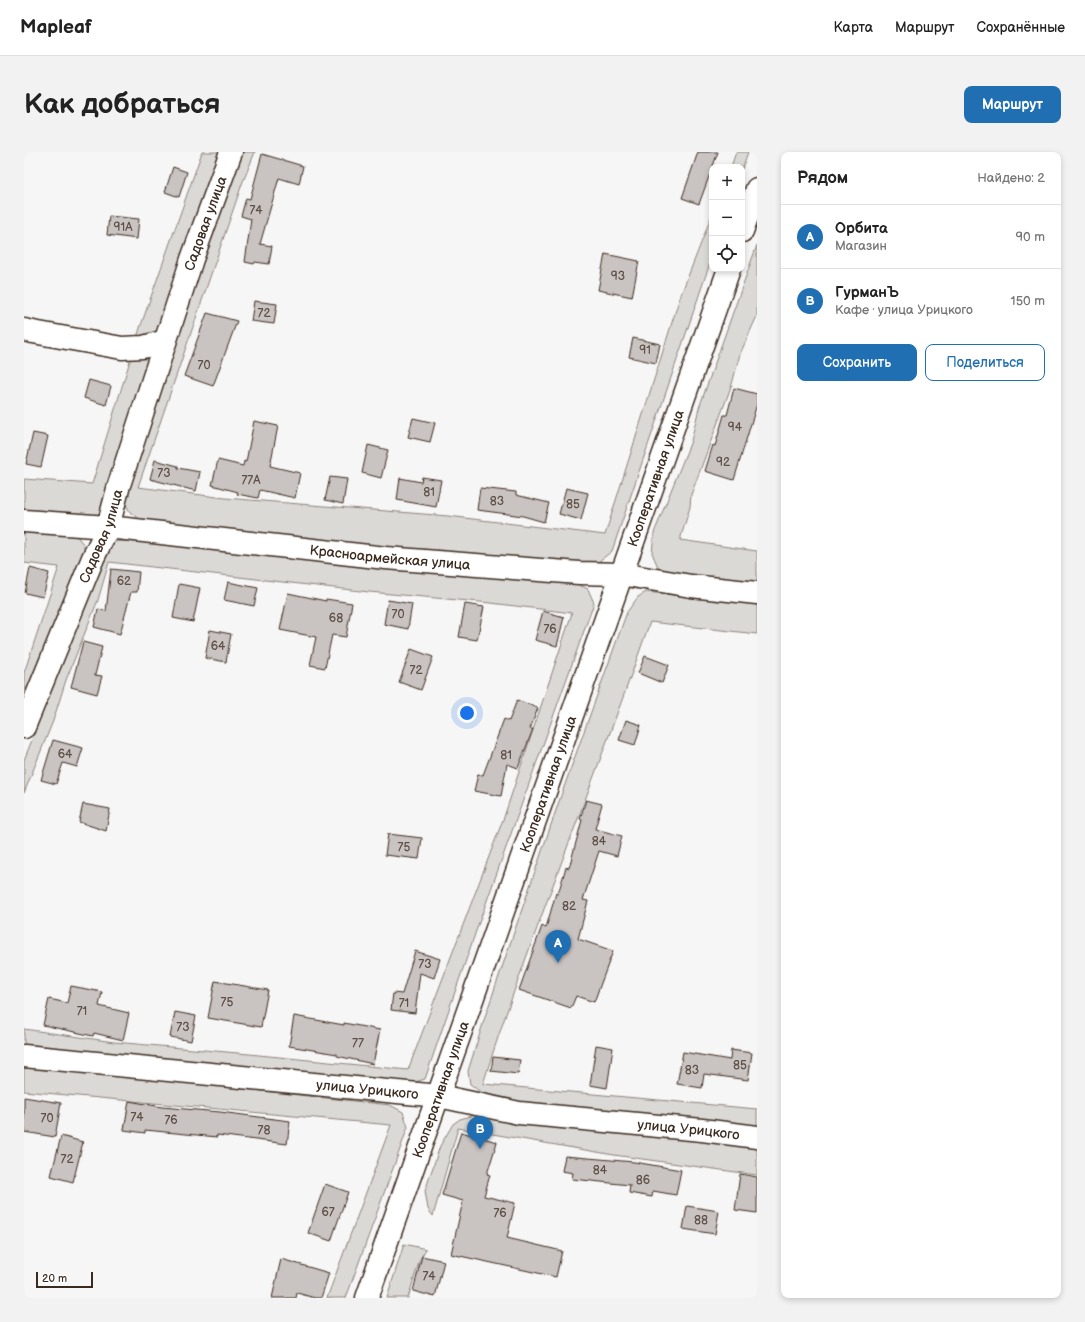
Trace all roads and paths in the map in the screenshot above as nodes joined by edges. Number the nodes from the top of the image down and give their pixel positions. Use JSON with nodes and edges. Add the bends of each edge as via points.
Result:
{"nodes":[{"id":1,"x":231,"y":152,"type":"edge"},
{"id":2,"x":757,"y":189,"type":"edge"},
{"id":3,"x":745,"y":223,"type":"edge"},
{"id":4,"x":728,"y":272,"type":"edge"},
{"id":5,"x":24,"y":330,"type":"edge"},
{"id":6,"x":165,"y":341,"type":"junction"},
{"id":7,"x":24,"y":521,"type":"edge"},
{"id":8,"x":108,"y":528,"type":"junction"},
{"id":9,"x":621,"y":574,"type":"junction"},
{"id":10,"x":757,"y":593,"type":"edge"},
{"id":11,"x":24,"y":727,"type":"edge"},
{"id":12,"x":24,"y":1056,"type":"edge"},
{"id":13,"x":439,"y":1096,"type":"junction"},
{"id":14,"x":757,"y":1137,"type":"edge"},
{"id":15,"x":367,"y":1298,"type":"edge"}],
"edges":[{"from":1,"to":6,"type":"street","name":"Садовая улица"},
{"from":2,"to":3,"type":"street"},
{"from":4,"to":9,"type":"street","name":"Кооперативная улица"},
{"from":5,"to":6,"type":"street","via":[[122,348],[143,347]]},
{"from":6,"to":8,"type":"street","name":"Садовая улица","via":[[119,485]]},
{"from":7,"to":8,"type":"street","name":"Красноармейская улица"},
{"from":8,"to":9,"type":"street","name":"Красноармейская улица","via":[[386,558]]},
{"from":8,"to":11,"type":"street","name":"Садовая улица","via":[[93,558]]},
{"from":9,"to":10,"type":"street","name":"Красноармейская улица","via":[[691,586]]},
{"from":9,"to":13,"type":"street","name":"Кооперативная улица"},
{"from":12,"to":13,"type":"street","name":"улица Урицкого"},
{"from":13,"to":14,"type":"street","name":"улица Урицкого","via":[[519,1113]]},
{"from":13,"to":15,"type":"street","name":"Кооперативная улица"}]}
